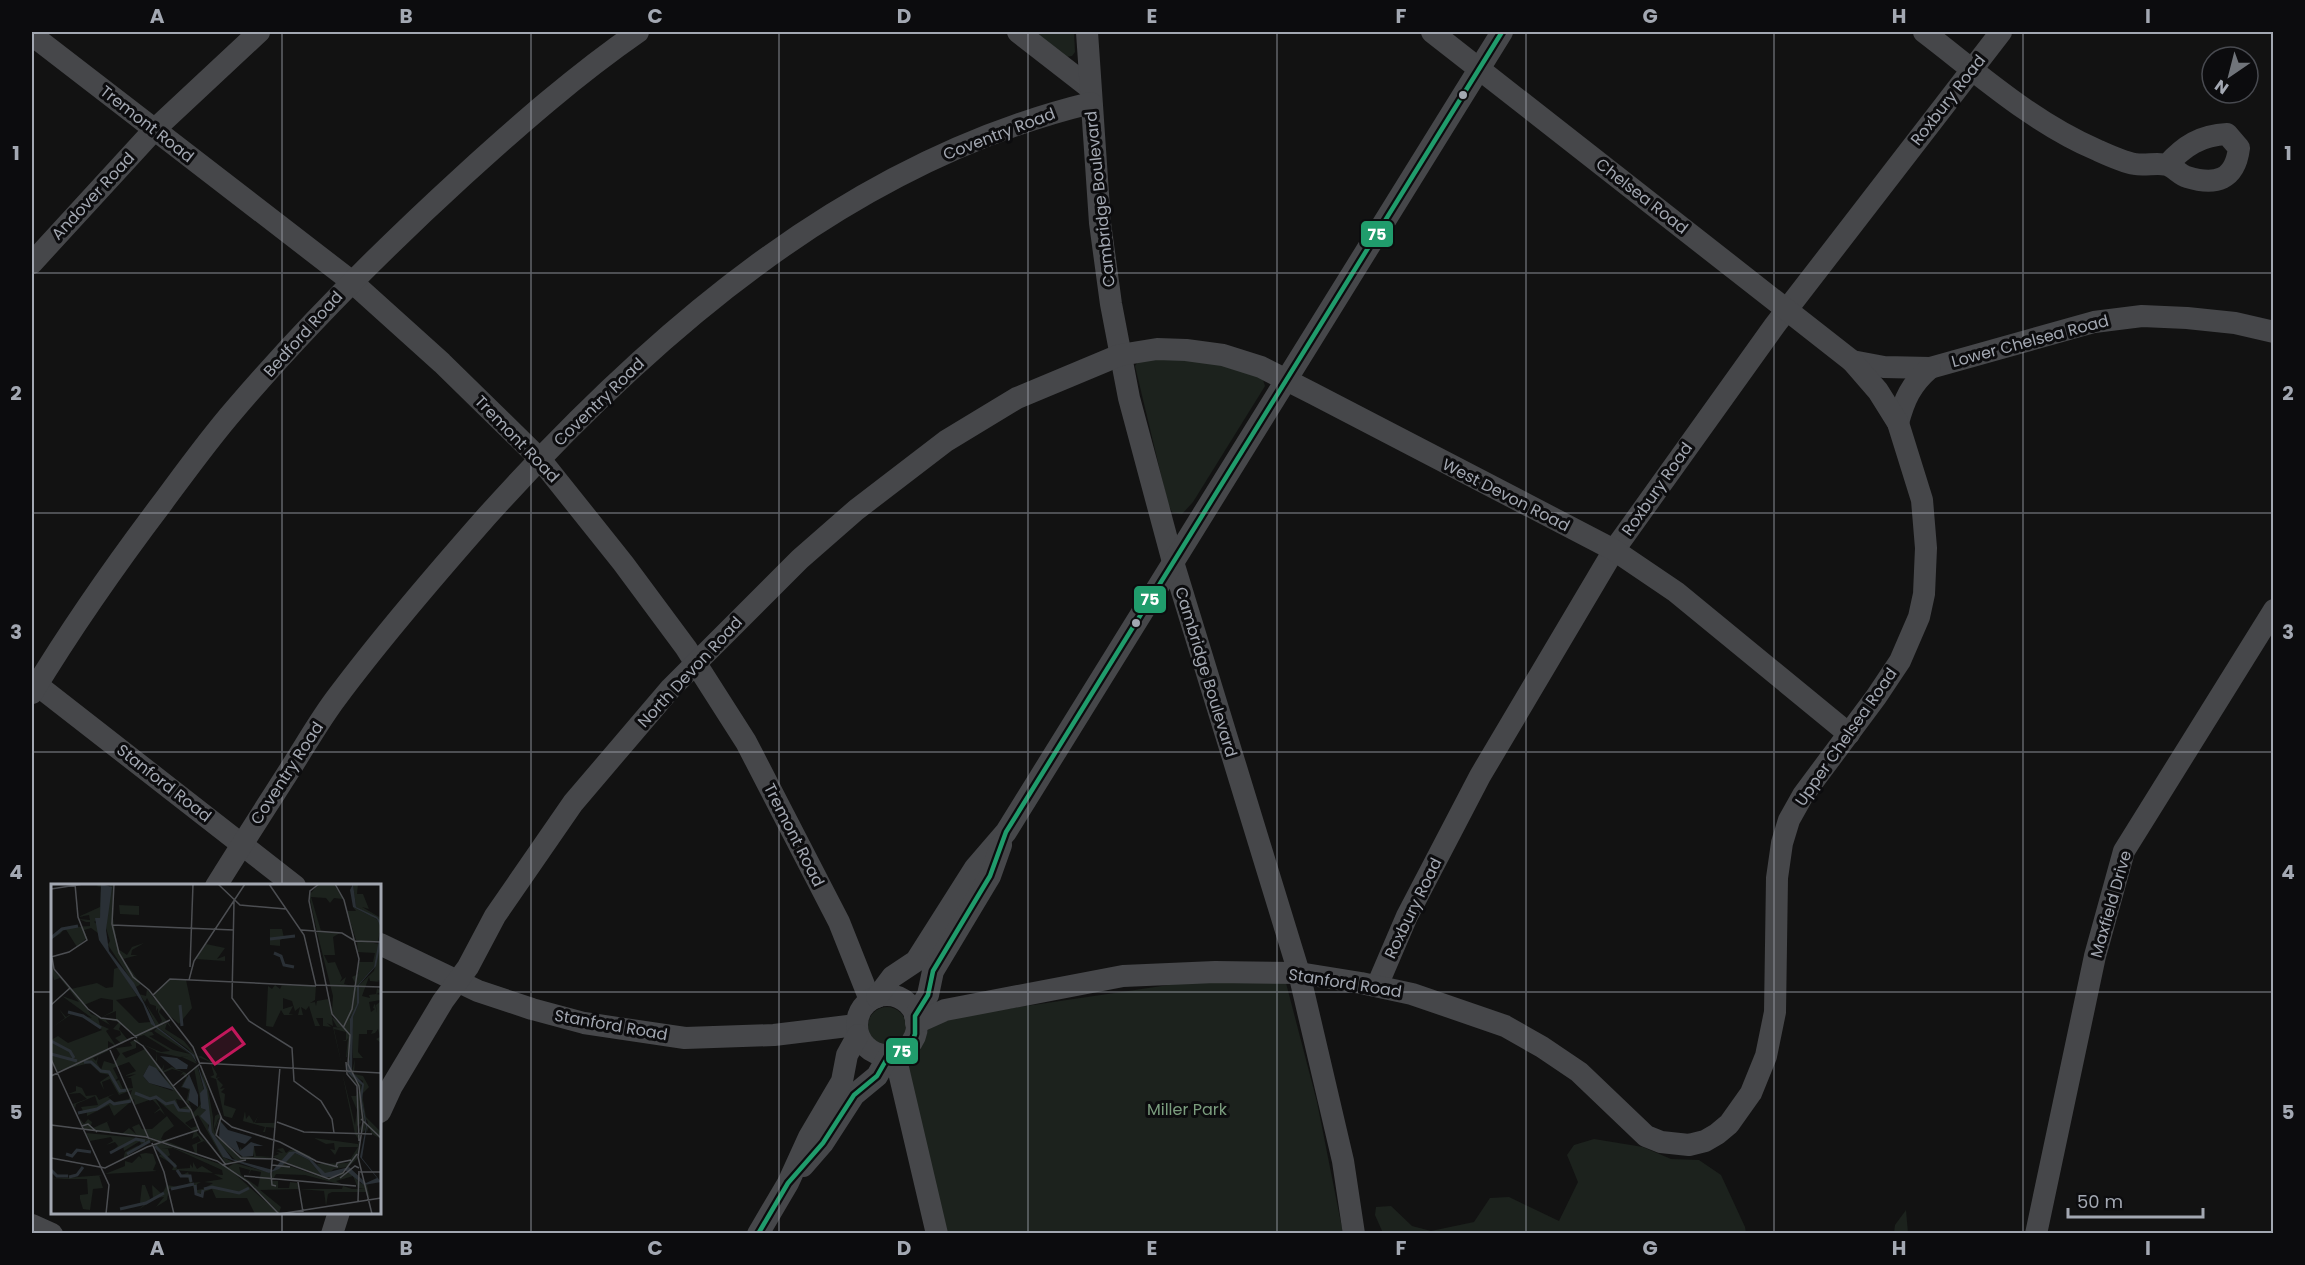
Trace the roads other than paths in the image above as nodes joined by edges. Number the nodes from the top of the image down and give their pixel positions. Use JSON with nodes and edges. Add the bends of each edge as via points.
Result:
{"nodes":[{"id":1,"x":259,"y":32,"type":"edge"},
{"id":2,"x":638,"y":32,"type":"edge"},
{"id":3,"x":1018,"y":32,"type":"edge"},
{"id":4,"x":1087,"y":32,"type":"edge"},
{"id":5,"x":1432,"y":32,"type":"edge"},
{"id":6,"x":1502,"y":32,"type":"edge"},
{"id":7,"x":1924,"y":32,"type":"edge"},
{"id":8,"x":2001,"y":32,"type":"edge"},
{"id":9,"x":32,"y":35,"type":"edge"},
{"id":10,"x":1480,"y":68,"type":"junction"},
{"id":11,"x":1972,"y":70,"type":"junction"},
{"id":12,"x":1090,"y":96,"type":"junction"},
{"id":13,"x":154,"y":130,"type":"junction"},
{"id":14,"x":2167,"y":165,"type":"dead end"},
{"id":15,"x":32,"y":263,"type":"edge"},
{"id":16,"x":351,"y":281,"type":"junction"},
{"id":17,"x":1788,"y":310,"type":"junction"},
{"id":18,"x":2274,"y":332,"type":"edge"},
{"id":19,"x":1120,"y":355,"type":"junction"},
{"id":20,"x":1852,"y":361,"type":"junction"},
{"id":21,"x":1930,"y":368,"type":"junction"},
{"id":22,"x":1286,"y":379,"type":"junction"},
{"id":23,"x":1898,"y":423,"type":"junction"},
{"id":24,"x":540,"y":459,"type":"junction"},
{"id":25,"x":1614,"y":550,"type":"junction"},
{"id":26,"x":1173,"y":562,"type":"junction"},
{"id":27,"x":2274,"y":610,"type":"edge"},
{"id":28,"x":696,"y":663,"type":"junction"},
{"id":29,"x":33,"y":686,"type":"edge"},
{"id":30,"x":1849,"y":734,"type":"junction"},
{"id":31,"x":1006,"y":832,"type":"junction"},
{"id":32,"x":242,"y":843,"type":"junction"},
{"id":33,"x":217,"y":884,"type":"edge"},
{"id":34,"x":294,"y":884,"type":"edge"},
{"id":35,"x":381,"y":944,"type":"edge"},
{"id":36,"x":1299,"y":973,"type":"junction"},
{"id":37,"x":456,"y":981,"type":"junction"},
{"id":38,"x":1377,"y":986,"type":"junction"},
{"id":39,"x":874,"y":998,"type":"junction"},
{"id":40,"x":916,"y":1020,"type":"junction"},
{"id":41,"x":857,"y":1030,"type":"junction"},
{"id":42,"x":892,"y":1055,"type":"junction"},
{"id":43,"x":381,"y":1110,"type":"edge"},
{"id":44,"x":1729,"y":1124,"type":"joint"},
{"id":45,"x":788,"y":1183,"type":"junction"},
{"id":46,"x":338,"y":1214,"type":"edge"},
{"id":47,"x":332,"y":1233,"type":"edge"},
{"id":48,"x":758,"y":1233,"type":"edge"},
{"id":49,"x":937,"y":1233,"type":"edge"},
{"id":50,"x":1354,"y":1233,"type":"edge"},
{"id":51,"x":2036,"y":1233,"type":"edge"}],
"edges":[{"from":1,"to":13,"type":"street","name":"Andover Road"},
{"from":2,"to":16,"type":"street","name":"Bedford Road","via":[[601,57],[525,120]]},
{"from":3,"to":12,"type":"street"},
{"from":4,"to":12,"type":"street","name":"Cambridge Boulevard"},
{"from":5,"to":10,"type":"street","name":"Chelsea Road"},
{"from":6,"to":10,"type":"street"},
{"from":7,"to":11,"type":"street"},
{"from":8,"to":11,"type":"street","name":"Roxbury Road"},
{"from":9,"to":13,"type":"street","name":"Tremont Road"},
{"from":10,"to":17,"type":"street","name":"Chelsea Road"},
{"from":10,"to":22,"type":"street"},
{"from":11,"to":14,"type":"street","via":[[2035,116],[2096,150],[2135,164]]},
{"from":11,"to":17,"type":"street","name":"Roxbury Road"},
{"from":12,"to":19,"type":"street","name":"Cambridge Boulevard","via":[[1100,223]]},
{"from":12,"to":24,"type":"street","name":"Coventry Road","via":[[969,143],[871,190],[788,242],[643,358]]},
{"from":13,"to":15,"type":"street","name":"Andover Road"},
{"from":13,"to":16,"type":"street","name":"Tremont Road"},
{"from":16,"to":24,"type":"street","name":"Tremont Road"},
{"from":16,"to":29,"type":"street","name":"Bedford Road","via":[[233,410],[103,583]]},
{"from":17,"to":20,"type":"street","name":"Chelsea Road"},
{"from":17,"to":25,"type":"street","name":"Roxbury Road"},
{"from":18,"to":21,"type":"street","name":"Lower Chelsea Road","via":[[2187,318],[2118,318]]},
{"from":19,"to":22,"type":"street","name":"West Devon Road","via":[[1157,349],[1223,355]]},
{"from":19,"to":26,"type":"street","name":"Cambridge Boulevard"},
{"from":19,"to":28,"type":"street","name":"North Devon Road","via":[[1017,398],[946,441],[800,559]]},
{"from":20,"to":21,"type":"street","name":"Lower Chelsea Road","via":[[1884,367]]},
{"from":20,"to":23,"type":"street","name":"Upper Chelsea Road"},
{"from":21,"to":23,"type":"street","name":"Lower Chelsea Road","via":[[1912,385]]},
{"from":22,"to":25,"type":"street","name":"West Devon Road"},
{"from":22,"to":26,"type":"street"},
{"from":23,"to":30,"type":"street","name":"Upper Chelsea Road","via":[[1922,500],[1924,594],[1919,617],[1900,661]]},
{"from":24,"to":28,"type":"street","name":"Tremont Road"},
{"from":24,"to":32,"type":"street","name":"Coventry Road","via":[[422,589],[342,690]]},
{"from":25,"to":30,"type":"street","name":"West Devon Road","via":[[1676,592]]},
{"from":25,"to":38,"type":"street","name":"Roxbury Road","via":[[1480,776],[1407,916]]},
{"from":26,"to":31,"type":"street"},
{"from":26,"to":36,"type":"street","name":"Cambridge Boulevard"},
{"from":27,"to":51,"type":"street","name":"Maxfield Drive","via":[[2124,851],[2095,956]]},
{"from":28,"to":37,"type":"street","name":"North Devon Road","via":[[573,803],[495,916],[468,967]]},
{"from":28,"to":39,"type":"street","name":"Tremont Road","via":[[752,753]]},
{"from":29,"to":32,"type":"street","name":"Stanford Road"},
{"from":30,"to":44,"type":"street","name":"Upper Chelsea Road","via":[[1789,820],[1777,878],[1775,1012],[1766,1056],[1751,1092]]},
{"from":31,"to":39,"type":"street","via":[[975,868],[916,961],[892,977]]},
{"from":31,"to":40,"type":"street","via":[[990,876],[933,971],[928,995]]},
{"from":32,"to":33,"type":"street","name":"Coventry Road"},
{"from":32,"to":34,"type":"street","name":"Stanford Road"},
{"from":35,"to":37,"type":"street","name":"Stanford Road"},
{"from":36,"to":38,"type":"street","name":"Stanford Road"},
{"from":36,"to":40,"type":"street","name":"Stanford Road","via":[[1123,976],[945,1010]]},
{"from":36,"to":50,"type":"street","name":"Cambridge Boulevard","via":[[1343,1161]]},
{"from":37,"to":41,"type":"street","name":"Stanford Road","via":[[584,1023],[685,1038]]},
{"from":37,"to":43,"type":"street","name":"North Devon Road"},
{"from":38,"to":44,"type":"street","name":"Stanford Road","via":[[1412,994],[1514,1031],[1579,1072],[1646,1136],[1661,1142],[1689,1145],[1705,1141]]},
{"from":39,"to":40,"type":"street","via":[[901,999],[912,1009]]},
{"from":39,"to":41,"type":"street","via":[[863,1007]]},
{"from":40,"to":42,"type":"street","via":[[912,1042]]},
{"from":41,"to":42,"type":"street","via":[[870,1050]]},
{"from":41,"to":45,"type":"street","via":[[842,1081]]},
{"from":42,"to":45,"type":"street","via":[[877,1076],[854,1095],[823,1143]]},
{"from":42,"to":49,"type":"street"},
{"from":45,"to":48,"type":"street"},
{"from":46,"to":47,"type":"street"}]}
